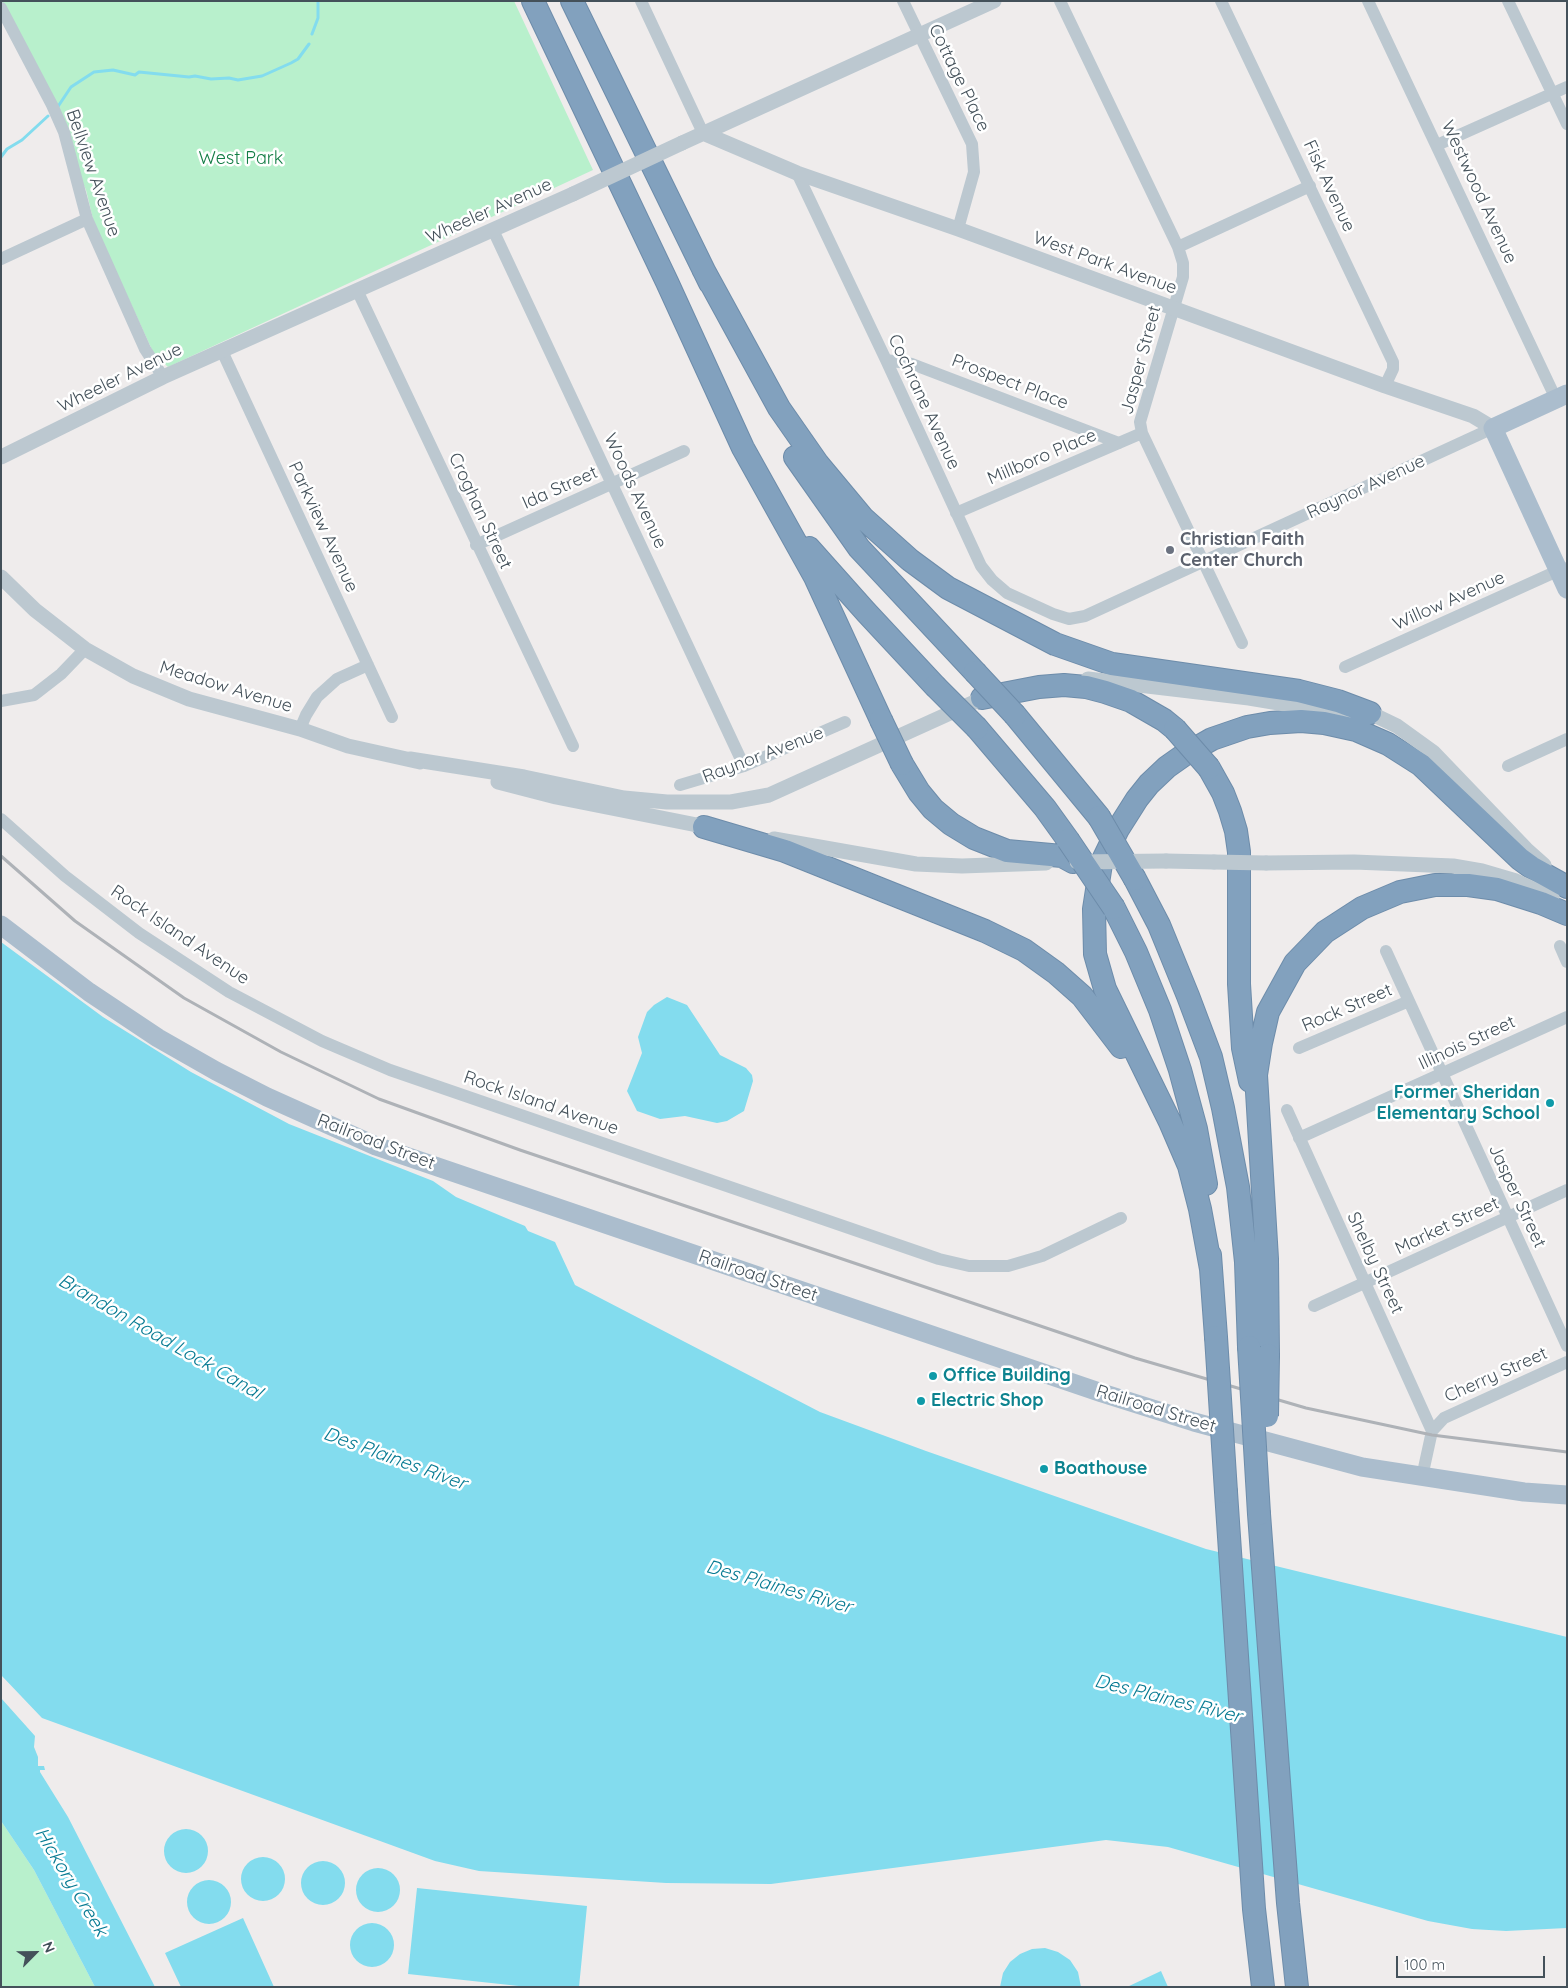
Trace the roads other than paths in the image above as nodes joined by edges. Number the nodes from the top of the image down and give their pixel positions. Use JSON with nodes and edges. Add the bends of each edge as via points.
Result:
{"nodes":[{"id":1,"x":533,"y":1,"type":"edge"},
{"id":2,"x":572,"y":1,"type":"edge"},
{"id":3,"x":641,"y":1,"type":"edge"},
{"id":4,"x":903,"y":1,"type":"edge"},
{"id":5,"x":994,"y":1,"type":"edge"},
{"id":6,"x":1060,"y":1,"type":"edge"},
{"id":7,"x":1221,"y":1,"type":"edge"},
{"id":8,"x":1368,"y":1,"type":"edge"},
{"id":9,"x":1508,"y":1,"type":"edge"},
{"id":10,"x":1,"y":8,"type":"edge"},
{"id":11,"x":919,"y":36,"type":"junction"},
{"id":12,"x":1567,"y":87,"type":"edge"},
{"id":13,"x":1553,"y":93,"type":"junction"},
{"id":14,"x":1567,"y":124,"type":"edge"},
{"id":15,"x":703,"y":133,"type":"junction"},
{"id":16,"x":1437,"y":145,"type":"junction"},
{"id":17,"x":797,"y":173,"type":"junction"},
{"id":18,"x":1310,"y":186,"type":"junction"},
{"id":19,"x":87,"y":219,"type":"junction"},
{"id":20,"x":958,"y":229,"type":"junction"},
{"id":21,"x":493,"y":230,"type":"junction"},
{"id":22,"x":1178,"y":247,"type":"junction"},
{"id":23,"x":1,"y":259,"type":"edge"},
{"id":24,"x":703,"y":269,"type":"junction"},
{"id":25,"x":357,"y":290,"type":"junction"},
{"id":26,"x":1173,"y":307,"type":"junction"},
{"id":27,"x":222,"y":351,"type":"junction"},
{"id":28,"x":886,"y":360,"type":"junction"},
{"id":29,"x":163,"y":377,"type":"junction"},
{"id":30,"x":1386,"y":386,"type":"junction"},
{"id":31,"x":1562,"y":397,"type":"edge"},
{"id":32,"x":1493,"y":428,"type":"junction"},
{"id":33,"x":1142,"y":433,"type":"junction"},
{"id":34,"x":1119,"y":443,"type":"junction"},
{"id":35,"x":684,"y":451,"type":"dead end"},
{"id":36,"x":1,"y":457,"type":"edge"},
{"id":37,"x":612,"y":483,"type":"junction"},
{"id":38,"x":956,"y":513,"type":"junction"},
{"id":39,"x":784,"y":519,"type":"junction"},
{"id":40,"x":476,"y":545,"type":"junction"},
{"id":41,"x":1204,"y":561,"type":"junction"},
{"id":42,"x":1563,"y":569,"type":"edge"},
{"id":43,"x":1,"y":577,"type":"edge"},
{"id":44,"x":1567,"y":589,"type":"edge"},
{"id":45,"x":1053,"y":614,"type":"joint"},
{"id":46,"x":1242,"y":643,"type":"dead end"},
{"id":47,"x":85,"y":649,"type":"junction"},
{"id":48,"x":368,"y":665,"type":"junction"},
{"id":49,"x":1345,"y":667,"type":"dead end"},
{"id":50,"x":982,"y":698,"type":"junction"},
{"id":51,"x":1,"y":701,"type":"edge"},
{"id":52,"x":1370,"y":712,"type":"junction"},
{"id":53,"x":392,"y":717,"type":"dead end"},
{"id":54,"x":845,"y":722,"type":"dead end"},
{"id":55,"x":300,"y":729,"type":"junction"},
{"id":56,"x":1567,"y":739,"type":"edge"},
{"id":57,"x":573,"y":746,"type":"dead end"},
{"id":58,"x":410,"y":759,"type":"junction"},
{"id":59,"x":744,"y":766,"type":"junction"},
{"id":60,"x":1508,"y":766,"type":"dead end"},
{"id":61,"x":680,"y":785,"type":"dead end"},
{"id":62,"x":1,"y":819,"type":"edge"},
{"id":63,"x":704,"y":826,"type":"junction"},
{"id":64,"x":1073,"y":862,"type":"junction"},
{"id":65,"x":1567,"y":883,"type":"edge"},
{"id":66,"x":1567,"y":887,"type":"edge"},
{"id":67,"x":1567,"y":903,"type":"edge"},
{"id":68,"x":1567,"y":914,"type":"edge"},
{"id":69,"x":1,"y":924,"type":"edge"},
{"id":70,"x":1560,"y":946,"type":"dead end"},
{"id":71,"x":1386,"y":951,"type":"dead end"},
{"id":72,"x":1567,"y":962,"type":"edge"},
{"id":73,"x":1409,"y":1001,"type":"junction"},
{"id":74,"x":1567,"y":1017,"type":"edge"},
{"id":75,"x":1299,"y":1048,"type":"dead end"},
{"id":76,"x":1442,"y":1074,"type":"junction"},
{"id":77,"x":1257,"y":1103,"type":"junction"},
{"id":78,"x":1287,"y":1110,"type":"dead end"},
{"id":79,"x":1170,"y":1122,"type":"junction"},
{"id":80,"x":1299,"y":1138,"type":"junction"},
{"id":81,"x":1567,"y":1190,"type":"edge"},
{"id":82,"x":1508,"y":1217,"type":"junction"},
{"id":83,"x":1121,"y":1218,"type":"dead end"},
{"id":84,"x":1211,"y":1269,"type":"junction"},
{"id":85,"x":1365,"y":1283,"type":"junction"},
{"id":86,"x":1314,"y":1306,"type":"dead end"},
{"id":87,"x":1567,"y":1346,"type":"edge"},
{"id":88,"x":1259,"y":1351,"type":"junction"},
{"id":89,"x":1567,"y":1362,"type":"edge"},
{"id":90,"x":1432,"y":1431,"type":"junction"},
{"id":91,"x":1422,"y":1477,"type":"junction"},
{"id":92,"x":1567,"y":1495,"type":"edge"},
{"id":93,"x":1263,"y":1987,"type":"edge"},
{"id":94,"x":1297,"y":1987,"type":"edge"}],
"edges":[{"from":1,"to":39,"type":"highway","via":[[743,448]]},
{"from":2,"to":24,"type":"highway"},
{"from":3,"to":15,"type":"street"},
{"from":4,"to":11,"type":"street","name":"Cottage Place"},
{"from":5,"to":11,"type":"street","name":"Wheeler Avenue"},
{"from":6,"to":22,"type":"street","name":"Jasper Street"},
{"from":7,"to":18,"type":"street","name":"Fisk Avenue"},
{"from":8,"to":16,"type":"street","name":"Westwood Avenue"},
{"from":9,"to":13,"type":"street"},
{"from":10,"to":19,"type":"street","name":"Bellview Avenue","via":[[64,132]]},
{"from":11,"to":15,"type":"street","name":"Wheeler Avenue"},
{"from":11,"to":20,"type":"street","name":"Cottage Place","via":[[972,144],[974,172]]},
{"from":12,"to":13,"type":"street"},
{"from":13,"to":14,"type":"street"},
{"from":13,"to":16,"type":"street"},
{"from":15,"to":17,"type":"street","name":"West Park Avenue"},
{"from":15,"to":21,"type":"street","name":"Wheeler Avenue","bridge":true},
{"from":16,"to":31,"type":"street","name":"Westwood Avenue"},
{"from":17,"to":20,"type":"street","name":"West Park Avenue"},
{"from":17,"to":28,"type":"street","name":"Cochrane Avenue"},
{"from":18,"to":22,"type":"street"},
{"from":18,"to":30,"type":"street","name":"Fisk Avenue","via":[[1393,362]]},
{"from":19,"to":23,"type":"street"},
{"from":19,"to":29,"type":"street","name":"Bellview Avenue","via":[[145,349]]},
{"from":20,"to":26,"type":"street","name":"West Park Avenue"},
{"from":21,"to":25,"type":"street","name":"Wheeler Avenue"},
{"from":21,"to":37,"type":"street","name":"Woods Avenue"},
{"from":22,"to":26,"type":"street","name":"Jasper Street","via":[[1183,277]]},
{"from":24,"to":52,"type":"highway","via":[[779,408],[818,464],[863,518],[910,560],[948,588],[1055,644],[1112,664],[1299,691]]},
{"from":24,"to":88,"type":"highway","bridge":true,"via":[[780,436],[859,548],[1015,715],[1099,817],[1159,925],[1210,1057],[1223,1108],[1238,1187]]},
{"from":25,"to":27,"type":"street","name":"Wheeler Avenue"},
{"from":25,"to":40,"type":"street","name":"Croghan Street"},
{"from":26,"to":30,"type":"street","name":"West Park Avenue"},
{"from":26,"to":33,"type":"street","name":"Jasper Street","via":[[1140,422]]},
{"from":27,"to":29,"type":"street","name":"Wheeler Avenue"},
{"from":27,"to":48,"type":"street","name":"Parkview Avenue"},
{"from":28,"to":34,"type":"street","name":"Prospect Place","via":[[912,364]]},
{"from":28,"to":38,"type":"street","name":"Cochrane Avenue"},
{"from":29,"to":36,"type":"street","name":"Wheeler Avenue"},
{"from":30,"to":32,"type":"street","name":"West Park Avenue","via":[[1473,416]]},
{"from":31,"to":32,"type":"main road","name":"Raynor Avenue"},
{"from":32,"to":41,"type":"street","name":"Raynor Avenue"},
{"from":32,"to":42,"type":"main road"},
{"from":33,"to":34,"type":"street","name":"Millboro Place"},
{"from":33,"to":41,"type":"street","name":"Jasper Street"},
{"from":34,"to":38,"type":"street","name":"Millboro Place"},
{"from":35,"to":37,"type":"street","name":"Ida Street"},
{"from":37,"to":40,"type":"street","name":"Ida Street"},
{"from":37,"to":59,"type":"street","name":"Woods Avenue"},
{"from":38,"to":45,"type":"street","name":"Cochrane Avenue","via":[[981,566],[992,580],[1007,593]]},
{"from":39,"to":64,"type":"highway","bridge":true,"via":[[918,792],[951,824],[974,838],[1008,850],[1062,856]]},
{"from":39,"to":84,"type":"highway","bridge":true,"via":[[866,612],[977,728],[1045,808],[1114,908],[1160,1010],[1196,1129],[1206,1188]]},
{"from":40,"to":57,"type":"street","name":"Croghan Street"},
{"from":41,"to":45,"type":"street","name":"Raynor Avenue","via":[[1085,616],[1069,619]]},
{"from":41,"to":46,"type":"street","name":"Jasper Street"},
{"from":42,"to":44,"type":"main road"},
{"from":42,"to":49,"type":"street","name":"Willow Avenue"},
{"from":43,"to":47,"type":"street","name":"Meadow Avenue","via":[[35,610]]},
{"from":47,"to":51,"type":"street","via":[[61,674],[34,694]]},
{"from":47,"to":55,"type":"street","name":"Meadow Avenue","via":[[134,676],[189,699]]},
{"from":48,"to":53,"type":"street","name":"Parkview Avenue"},
{"from":48,"to":55,"type":"street","via":[[337,679],[317,697]]},
{"from":50,"to":52,"type":"street","via":[[1014,687],[1066,678]]},
{"from":50,"to":58,"type":"street","via":[[769,795],[731,802],[624,798],[524,777]]},
{"from":50,"to":77,"type":"highway","bridge":true,"via":[[1064,685],[1105,692],[1131,701],[1164,720],[1209,768],[1223,793],[1236,831],[1243,1048]]},
{"from":52,"to":65,"type":"street","via":[[1397,726],[1433,752],[1526,849]]},
{"from":54,"to":59,"type":"street","name":"Raynor Avenue"},
{"from":55,"to":58,"type":"street","name":"Meadow Avenue","via":[[348,746]]},
{"from":56,"to":60,"type":"street"},
{"from":58,"to":63,"type":"street","via":[[556,797]]},
{"from":59,"to":61,"type":"street","name":"Raynor Avenue"},
{"from":62,"to":83,"type":"street","name":"Rock Island Avenue","via":[[66,876],[139,933],[229,992],[322,1041],[390,1070],[939,1259],[969,1266],[1008,1266],[1042,1256]]},
{"from":63,"to":64,"type":"street","via":[[916,864],[962,866]]},
{"from":63,"to":79,"type":"highway","via":[[785,851],[985,931],[1024,950],[1082,996],[1115,1037]]},
{"from":64,"to":67,"type":"street","bridge":true,"via":[[1364,862],[1453,866],[1516,881]]},
{"from":66,"to":79,"type":"highway","via":[[1520,859],[1421,766],[1388,744],[1356,730],[1324,723],[1270,723],[1212,739],[1184,755],[1149,784],[1118,830],[1101,864],[1094,909],[1095,954],[1105,989]]},
{"from":68,"to":77,"type":"highway","via":[[1498,889],[1468,885],[1435,885],[1400,892],[1362,908],[1325,932],[1295,963],[1268,1012],[1256,1075]]},
{"from":69,"to":91,"type":"main road","name":"Railroad Street","via":[[89,992],[158,1038],[267,1097],[376,1146],[1194,1422],[1362,1467]]},
{"from":70,"to":72,"type":"street"},
{"from":71,"to":73,"type":"street","name":"Jasper Street"},
{"from":73,"to":75,"type":"street","name":"Rock Street"},
{"from":73,"to":76,"type":"street","name":"Jasper Street"},
{"from":74,"to":76,"type":"street","name":"Illinois Street"},
{"from":76,"to":80,"type":"street","name":"Illinois Street"},
{"from":76,"to":82,"type":"street","name":"Jasper Street"},
{"from":77,"to":88,"type":"highway","via":[[1267,1259]]},
{"from":78,"to":80,"type":"street","name":"Shelby Street"},
{"from":79,"to":84,"type":"highway","via":[[1189,1166]]},
{"from":80,"to":85,"type":"street","name":"Shelby Street"},
{"from":81,"to":82,"type":"street","name":"Market Street"},
{"from":82,"to":85,"type":"street","name":"Market Street"},
{"from":82,"to":87,"type":"street","name":"Jasper Street"},
{"from":84,"to":93,"type":"highway","bridge":true,"via":[[1254,1909]]},
{"from":85,"to":86,"type":"street","name":"Market Street"},
{"from":85,"to":90,"type":"street","name":"Shelby Street"},
{"from":88,"to":94,"type":"highway","bridge":true,"via":[[1266,1475],[1259,1514]]},
{"from":89,"to":90,"type":"street","name":"Cherry Street","via":[[1444,1418]]},
{"from":90,"to":91,"type":"street"},
{"from":91,"to":92,"type":"main road","name":"Railroad Street"}]}
